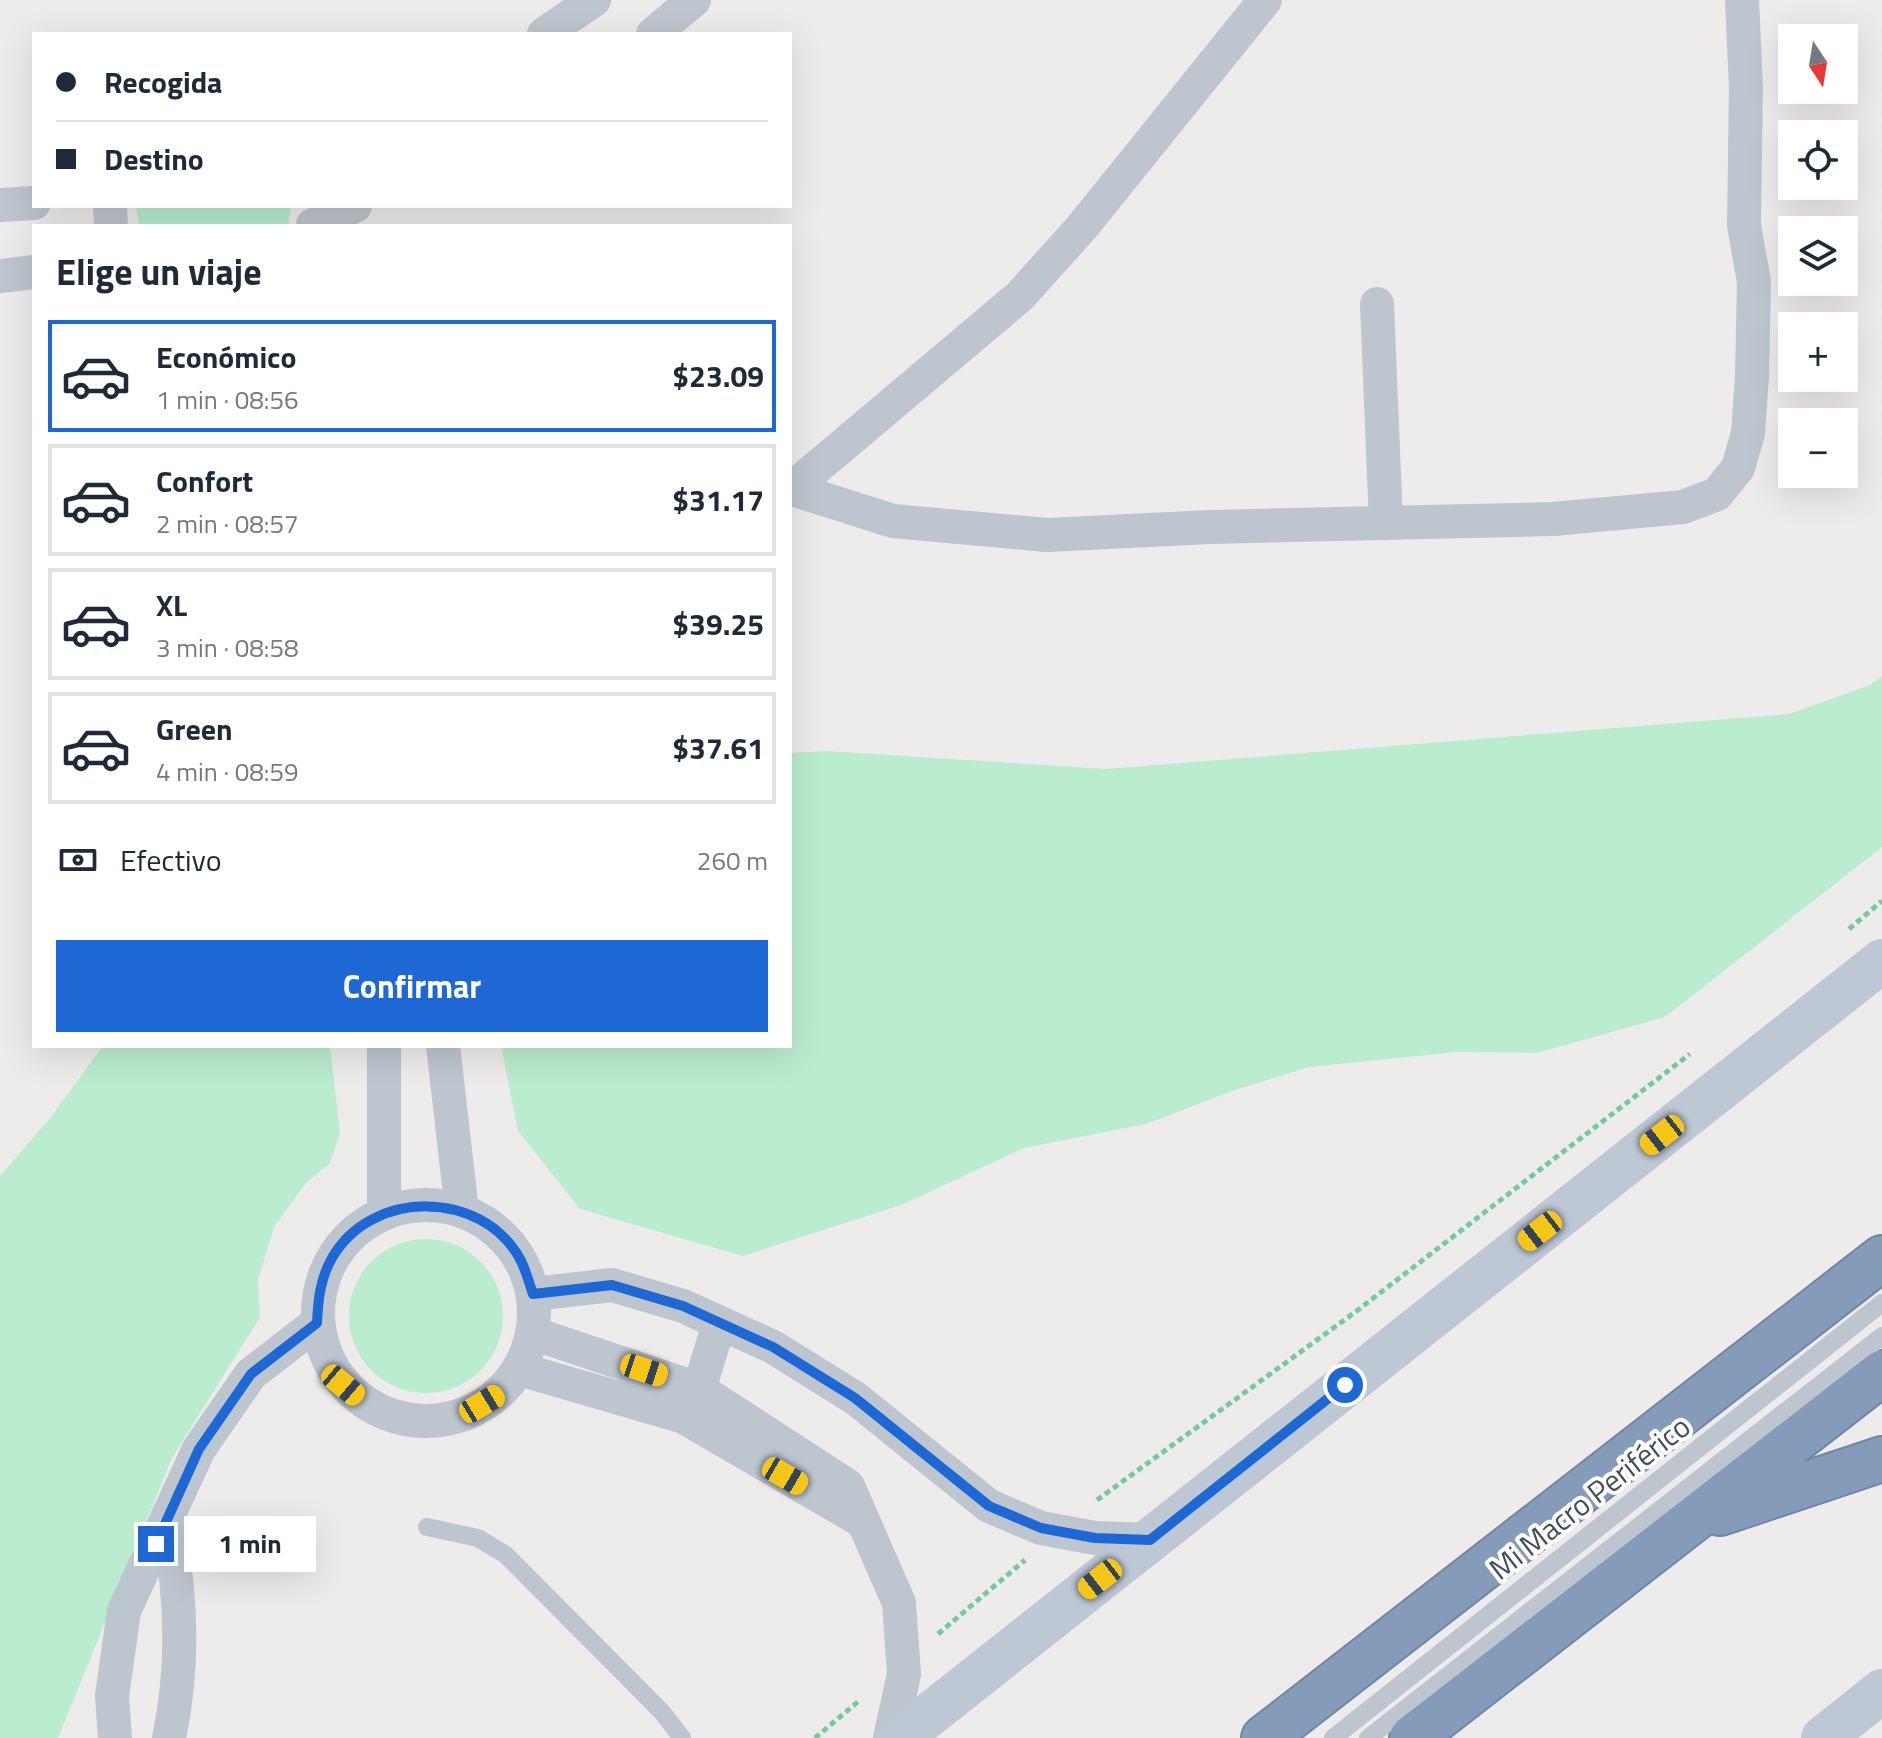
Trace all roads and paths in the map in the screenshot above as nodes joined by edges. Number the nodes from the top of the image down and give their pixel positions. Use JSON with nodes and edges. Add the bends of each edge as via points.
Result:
{"nodes":[{"id":1,"x":594,"y":0,"type":"edge"},
{"id":2,"x":694,"y":0,"type":"edge"},
{"id":3,"x":1265,"y":0,"type":"edge"},
{"id":4,"x":1742,"y":0,"type":"edge"},
{"id":5,"x":547,"y":32,"type":"edge"},
{"id":6,"x":655,"y":32,"type":"edge"},
{"id":7,"x":32,"y":203,"type":"edge"},
{"id":8,"x":0,"y":205,"type":"edge"},
{"id":9,"x":351,"y":208,"type":"edge"},
{"id":10,"x":317,"y":224,"type":"edge"},
{"id":11,"x":32,"y":272,"type":"edge"},
{"id":12,"x":0,"y":276,"type":"edge"},
{"id":13,"x":1377,"y":304,"type":"dead end"},
{"id":14,"x":792,"y":489,"type":"edge"},
{"id":15,"x":792,"y":490,"type":"edge"},
{"id":16,"x":1386,"y":523,"type":"junction"},
{"id":17,"x":1882,"y":901,"type":"edge"},
{"id":18,"x":1847,"y":930,"type":"dead end"},
{"id":19,"x":1882,"y":961,"type":"edge"},
{"id":20,"x":1703,"y":1045,"type":"dead end"},
{"id":21,"x":384,"y":1048,"type":"edge"},
{"id":22,"x":443,"y":1048,"type":"edge"},
{"id":23,"x":462,"y":1211,"type":"junction"},
{"id":24,"x":384,"y":1213,"type":"junction"},
{"id":25,"x":1882,"y":1258,"type":"edge"},
{"id":26,"x":533,"y":1294,"type":"junction"},
{"id":27,"x":1882,"y":1303,"type":"edge"},
{"id":28,"x":317,"y":1323,"type":"junction"},
{"id":29,"x":719,"y":1324,"type":"junction"},
{"id":30,"x":532,"y":1333,"type":"junction"},
{"id":31,"x":1882,"y":1336,"type":"edge"},
{"id":32,"x":519,"y":1369,"type":"junction"},
{"id":33,"x":1882,"y":1373,"type":"edge"},
{"id":34,"x":699,"y":1389,"type":"junction"},
{"id":35,"x":1882,"y":1459,"type":"edge"},
{"id":36,"x":861,"y":1520,"type":"junction"},
{"id":37,"x":167,"y":1522,"type":"junction"},
{"id":38,"x":1687,"y":1523,"type":"junction"},
{"id":39,"x":427,"y":1527,"type":"dead end"},
{"id":40,"x":1058,"y":1531,"type":"junction"},
{"id":41,"x":1150,"y":1540,"type":"junction"},
{"id":42,"x":904,"y":1663,"type":"junction"},
{"id":43,"x":1882,"y":1691,"type":"edge"},
{"id":44,"x":115,"y":1738,"type":"edge"},
{"id":45,"x":169,"y":1738,"type":"edge"},
{"id":46,"x":682,"y":1738,"type":"edge"},
{"id":47,"x":815,"y":1738,"type":"edge"},
{"id":48,"x":890,"y":1738,"type":"edge"},
{"id":49,"x":900,"y":1738,"type":"edge"},
{"id":50,"x":1264,"y":1738,"type":"edge"},
{"id":51,"x":1333,"y":1738,"type":"edge"},
{"id":52,"x":1368,"y":1738,"type":"edge"},
{"id":53,"x":1412,"y":1738,"type":"edge"},
{"id":54,"x":1823,"y":1738,"type":"edge"}],
"edges":[{"from":1,"to":5,"type":"street"},
{"from":2,"to":6,"type":"street"},
{"from":3,"to":14,"type":"street","via":[[1020,296]]},
{"from":4,"to":16,"type":"street","via":[[1744,225],[1754,282],[1748,433],[1738,468],[1717,494],[1683,507],[1553,519]]},
{"from":7,"to":8,"type":"street"},
{"from":9,"to":10,"type":"street"},
{"from":11,"to":12,"type":"street"},
{"from":13,"to":16,"type":"street"},
{"from":15,"to":16,"type":"street","via":[[893,521],[1047,535]]},
{"from":17,"to":18,"type":"path"},
{"from":19,"to":41,"type":"main road"},
{"from":20,"to":40,"type":"path"},
{"from":21,"to":24,"type":"street"},
{"from":22,"to":23,"type":"street"},
{"from":23,"to":24,"type":"street","via":[[410,1206]]},
{"from":23,"to":26,"type":"street","via":[[495,1229],[520,1258]]},
{"from":24,"to":28,"type":"street","via":[[355,1231],[332,1257],[319,1288]]},
{"from":25,"to":50,"type":"highway"},
{"from":26,"to":29,"type":"street","via":[[612,1285],[683,1306]]},
{"from":26,"to":30,"type":"street"},
{"from":27,"to":51,"type":"lane","name":"Mi Macro Periférico"},
{"from":28,"to":32,"type":"street","via":[[325,1355],[343,1385],[369,1406],[401,1419],[435,1421],[468,1413],[497,1395]]},
{"from":28,"to":37,"type":"street","via":[[251,1374],[199,1449]]},
{"from":29,"to":34,"type":"street"},
{"from":29,"to":40,"type":"street","via":[[773,1347],[855,1398],[989,1506]]},
{"from":30,"to":32,"type":"street"},
{"from":30,"to":34,"type":"street"},
{"from":31,"to":52,"type":"lane","name":"Mi Macro Periférico"},
{"from":32,"to":36,"type":"street","via":[[684,1417]]},
{"from":33,"to":38,"type":"highway"},
{"from":34,"to":36,"type":"street","via":[[848,1486]]},
{"from":35,"to":38,"type":"highway"},
{"from":36,"to":42,"type":"street","via":[[899,1603]]},
{"from":37,"to":44,"type":"street","via":[[124,1611],[112,1696]]},
{"from":37,"to":45,"type":"street","via":[[175,1561],[180,1687]]},
{"from":38,"to":53,"type":"highway"},
{"from":39,"to":46,"type":"lane","via":[[478,1538],[506,1555]]},
{"from":40,"to":41,"type":"street"},
{"from":40,"to":42,"type":"path"},
{"from":41,"to":49,"type":"main road"},
{"from":42,"to":47,"type":"path"},
{"from":42,"to":48,"type":"street"},
{"from":43,"to":54,"type":"main road"}]}
